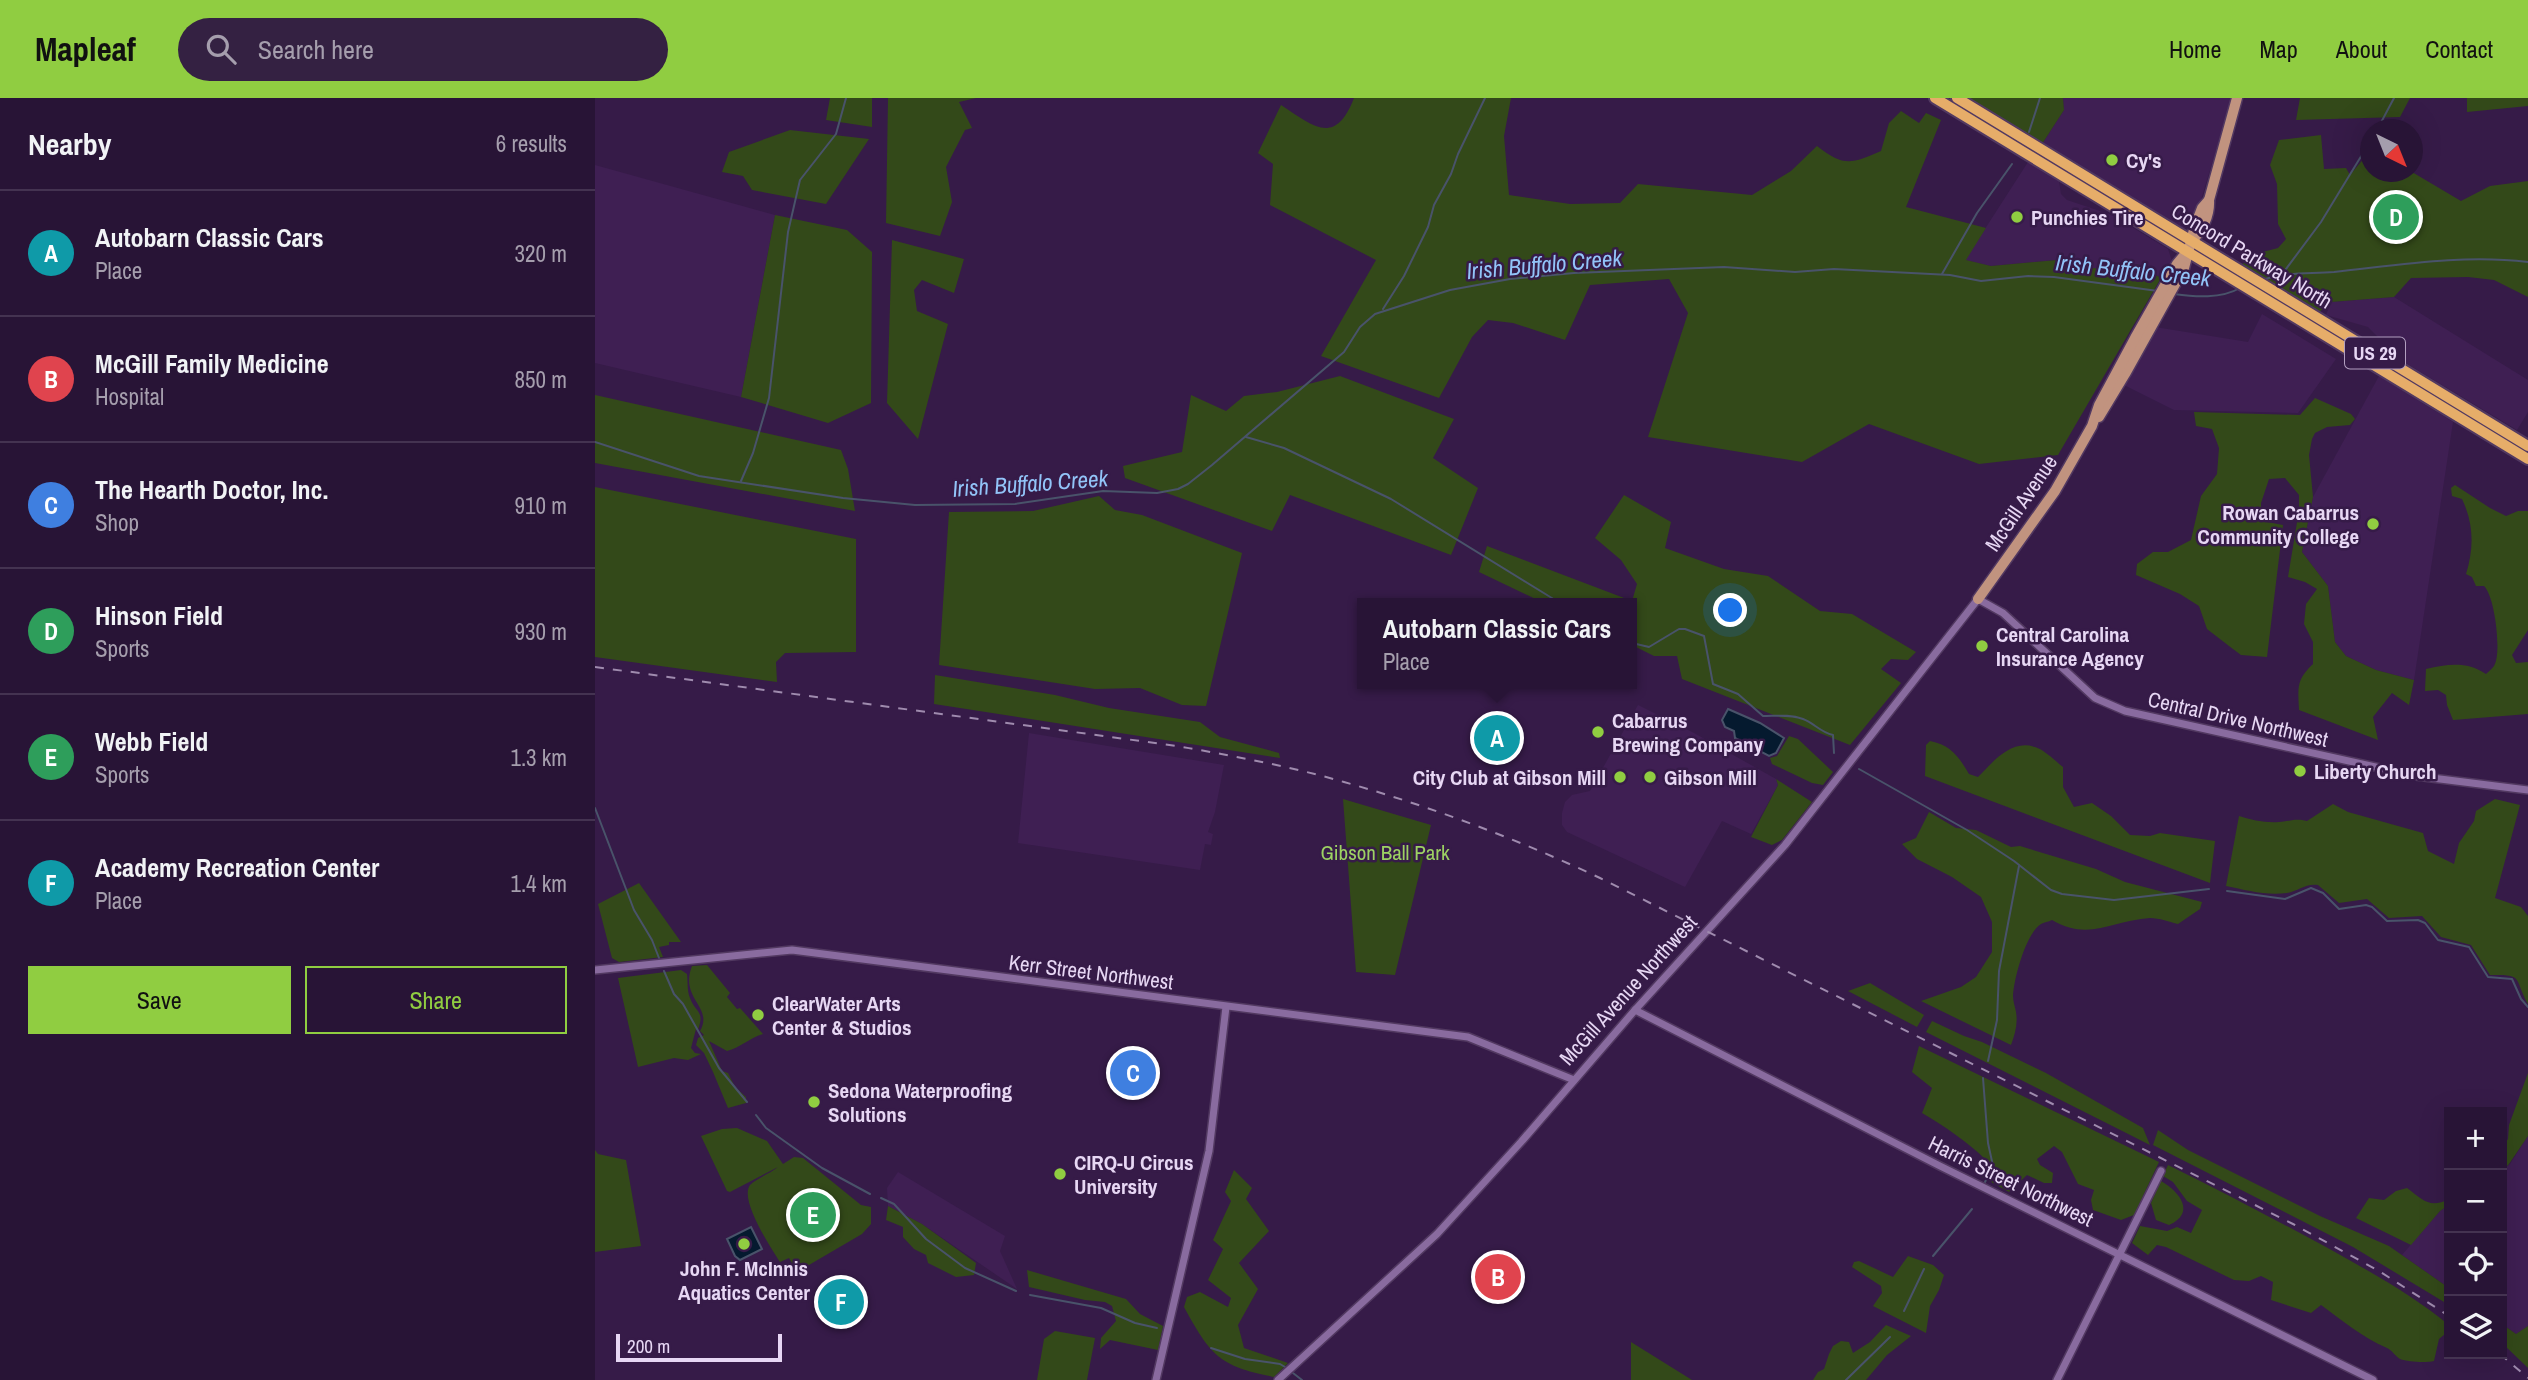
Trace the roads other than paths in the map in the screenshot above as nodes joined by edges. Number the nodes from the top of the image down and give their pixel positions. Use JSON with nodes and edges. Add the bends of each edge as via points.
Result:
{"nodes":[{"id":1,"x":1935,"y":98,"type":"edge"},
{"id":2,"x":1957,"y":98,"type":"edge"},
{"id":3,"x":2237,"y":98,"type":"edge"},
{"id":4,"x":2070,"y":174,"type":"junction"},
{"id":5,"x":2189,"y":247,"type":"junction"},
{"id":6,"x":2234,"y":274,"type":"junction"},
{"id":7,"x":2285,"y":304,"type":"junction"},
{"id":8,"x":2155,"y":312,"type":"junction"},
{"id":9,"x":2145,"y":321,"type":"junction"},
{"id":10,"x":2125,"y":374,"type":"junction"},
{"id":11,"x":2092,"y":426,"type":"junction"},
{"id":12,"x":2528,"y":446,"type":"edge"},
{"id":13,"x":2528,"y":459,"type":"edge"},
{"id":14,"x":1978,"y":599,"type":"junction"},
{"id":15,"x":2528,"y":790,"type":"edge"},
{"id":16,"x":595,"y":970,"type":"edge"},
{"id":17,"x":1226,"y":1007,"type":"junction"},
{"id":18,"x":1635,"y":1010,"type":"junction"},
{"id":19,"x":1574,"y":1080,"type":"junction"},
{"id":20,"x":2161,"y":1171,"type":"dead end"},
{"id":21,"x":2119,"y":1254,"type":"junction"},
{"id":22,"x":1156,"y":1380,"type":"edge"},
{"id":23,"x":1278,"y":1380,"type":"edge"},
{"id":24,"x":2057,"y":1380,"type":"edge"},
{"id":25,"x":2373,"y":1380,"type":"edge"}],
"edges":[{"from":1,"to":4,"type":"highway","via":[[2025,153]]},
{"from":2,"to":4,"type":"highway","name":"Concord Parkway North","number":"US 29"},
{"from":3,"to":5,"type":"main road","via":[[2210,208],[2203,229]]},
{"from":4,"to":5,"type":"highway","name":"Concord Parkway North","number":"US 29"},
{"from":4,"to":5,"type":"highway","name":"Concord Parkway North","number":"US 29","via":[[2147,215]]},
{"from":5,"to":6,"type":"highway","name":"Concord Parkway North","number":"US 29"},
{"from":5,"to":8,"type":"main road"},
{"from":6,"to":7,"type":"highway","name":"Concord Parkway North","number":"US 29"},
{"from":6,"to":7,"type":"highway","name":"Concord Parkway North","number":"US 29","via":[[2267,300]]},
{"from":7,"to":12,"type":"highway","name":"Concord Parkway North","number":"US 29","via":[[2363,345]]},
{"from":7,"to":13,"type":"highway","name":"Concord Parkway North","number":"US 29"},
{"from":8,"to":9,"type":"main road"},
{"from":8,"to":10,"type":"main road"},
{"from":9,"to":10,"type":"main road"},
{"from":9,"to":11,"type":"main road"},
{"from":10,"to":11,"type":"main road"},
{"from":11,"to":14,"type":"main road","name":"McGill Avenue","via":[[2055,491]]},
{"from":14,"to":15,"type":"street","name":"Central Drive Northwest","via":[[2003,613],[2095,698],[2125,711],[2416,776]]},
{"from":14,"to":18,"type":"street","name":"McGill Avenue Northwest","via":[[1785,845]]},
{"from":16,"to":17,"type":"street","name":"Kerr Street Northwest","via":[[792,950]]},
{"from":17,"to":19,"type":"street","name":"Kerr Street Northwest","via":[[1468,1037]]},
{"from":17,"to":22,"type":"street","via":[[1209,1151]]},
{"from":18,"to":19,"type":"street","name":"McGill Avenue Northwest"},
{"from":18,"to":21,"type":"street","name":"Harris Street Northwest"},
{"from":19,"to":23,"type":"street","name":"McGill Avenue Northwest","via":[[1437,1234]]},
{"from":20,"to":21,"type":"street"},
{"from":21,"to":24,"type":"street"},
{"from":21,"to":25,"type":"street","name":"Harris Street Northwest"}]}
